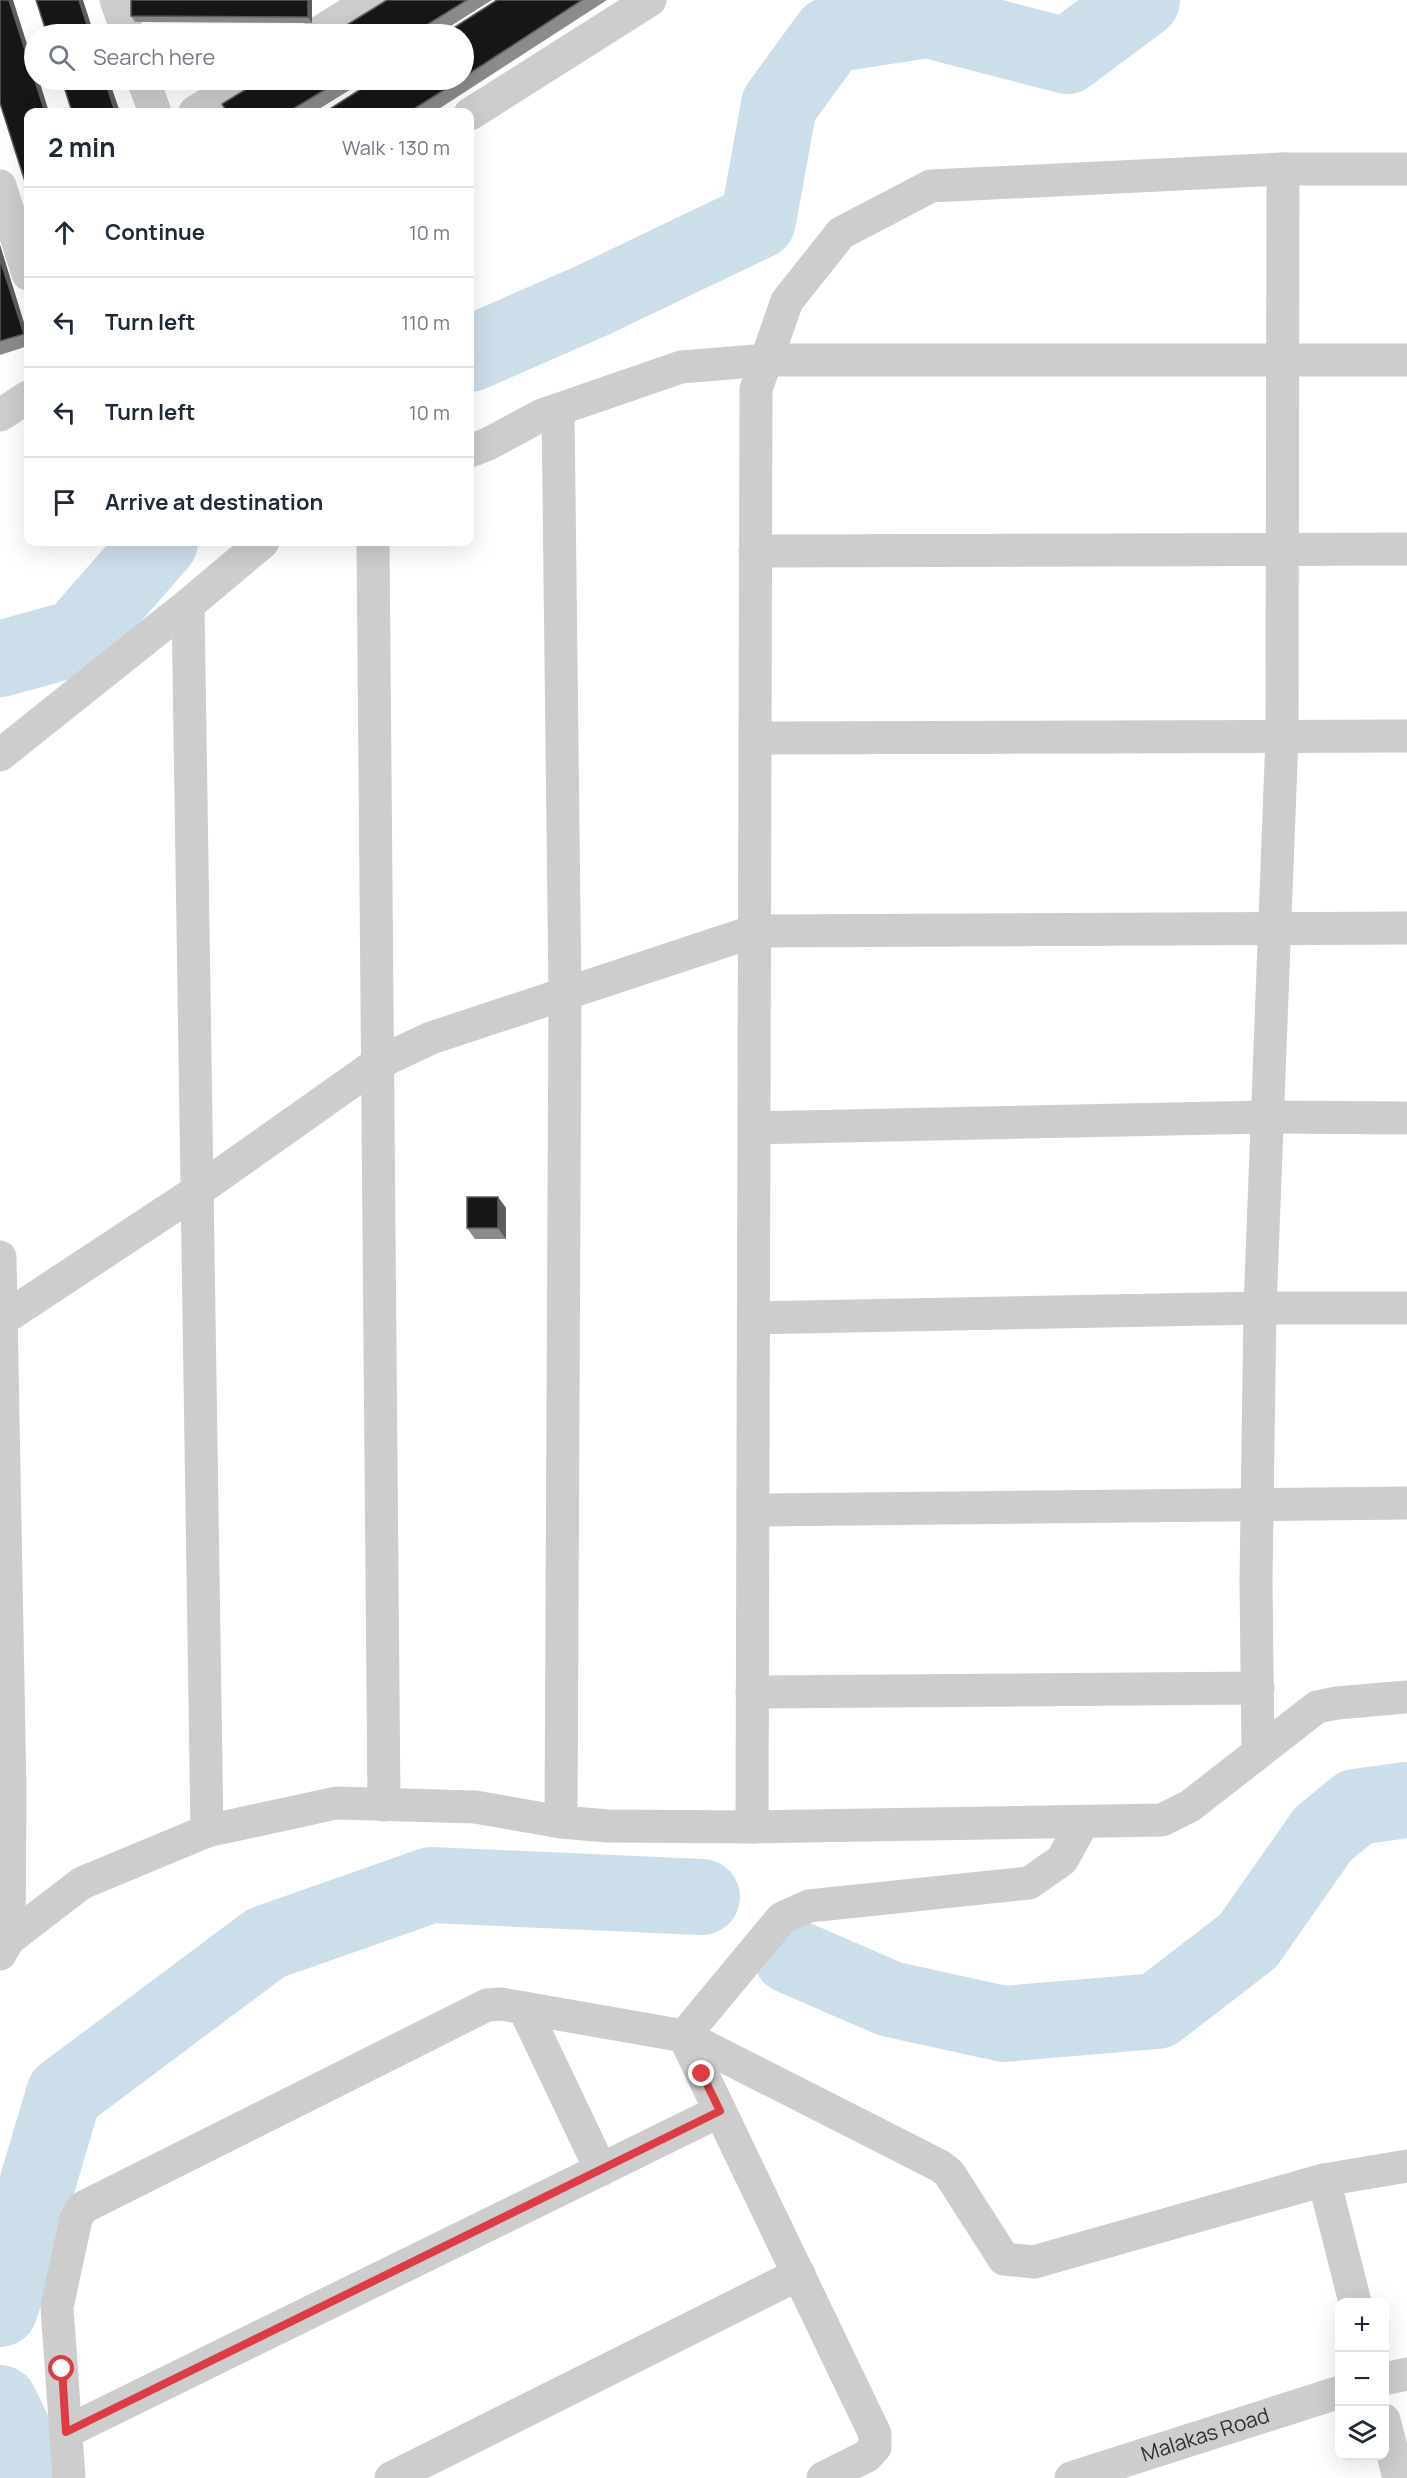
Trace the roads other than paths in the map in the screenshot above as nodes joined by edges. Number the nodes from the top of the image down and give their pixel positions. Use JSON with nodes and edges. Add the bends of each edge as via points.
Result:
{"nodes":[{"id":1,"x":116,"y":0,"type":"edge"},
{"id":2,"x":371,"y":0,"type":"edge"},
{"id":3,"x":650,"y":0,"type":"edge"},
{"id":4,"x":124,"y":24,"type":"edge"},
{"id":5,"x":333,"y":24,"type":"edge"},
{"id":6,"x":147,"y":90,"type":"edge"},
{"id":7,"x":231,"y":90,"type":"edge"},
{"id":8,"x":154,"y":108,"type":"edge"},
{"id":9,"x":202,"y":108,"type":"edge"},
{"id":10,"x":474,"y":111,"type":"edge"},
{"id":11,"x":1283,"y":169,"type":"junction"},
{"id":12,"x":1407,"y":169,"type":"edge"},
{"id":13,"x":0,"y":186,"type":"edge"},
{"id":14,"x":24,"y":261,"type":"edge"},
{"id":15,"x":767,"y":360,"type":"junction"},
{"id":16,"x":1282,"y":360,"type":"junction"},
{"id":17,"x":1407,"y":360,"type":"edge"},
{"id":18,"x":24,"y":400,"type":"edge"},
{"id":19,"x":558,"y":410,"type":"junction"},
{"id":20,"x":0,"y":415,"type":"edge"},
{"id":21,"x":474,"y":449,"type":"edge"},
{"id":22,"x":258,"y":546,"type":"edge"},
{"id":23,"x":373,"y":546,"type":"edge"},
{"id":24,"x":1282,"y":549,"type":"junction"},
{"id":25,"x":1407,"y":549,"type":"edge"},
{"id":26,"x":755,"y":550,"type":"junction"},
{"id":27,"x":188,"y":605,"type":"junction"},
{"id":28,"x":1407,"y":736,"type":"edge"},
{"id":29,"x":1282,"y":737,"type":"junction"},
{"id":30,"x":755,"y":738,"type":"junction"},
{"id":31,"x":0,"y":755,"type":"edge"},
{"id":32,"x":1274,"y":928,"type":"junction"},
{"id":33,"x":1407,"y":928,"type":"edge"},
{"id":34,"x":755,"y":931,"type":"junction"},
{"id":35,"x":565,"y":994,"type":"junction"},
{"id":36,"x":378,"y":1063,"type":"junction"},
{"id":37,"x":1266,"y":1117,"type":"junction"},
{"id":38,"x":1407,"y":1118,"type":"edge"},
{"id":39,"x":754,"y":1128,"type":"junction"},
{"id":40,"x":197,"y":1191,"type":"junction"},
{"id":41,"x":0,"y":1257,"type":"edge"},
{"id":42,"x":1260,"y":1308,"type":"junction"},
{"id":43,"x":1407,"y":1308,"type":"edge"},
{"id":44,"x":754,"y":1318,"type":"junction"},
{"id":45,"x":1,"y":1321,"type":"edge"},
{"id":46,"x":1407,"y":1503,"type":"edge"},
{"id":47,"x":1258,"y":1505,"type":"junction"},
{"id":48,"x":753,"y":1510,"type":"junction"},
{"id":49,"x":3,"y":1602,"type":"edge"},
{"id":50,"x":1258,"y":1688,"type":"junction"},
{"id":51,"x":752,"y":1692,"type":"junction"},
{"id":52,"x":1407,"y":1698,"type":"edge"},
{"id":53,"x":1258,"y":1753,"type":"junction"},
{"id":54,"x":5,"y":1792,"type":"edge"},
{"id":55,"x":384,"y":1805,"type":"junction"},
{"id":56,"x":561,"y":1822,"type":"junction"},
{"id":57,"x":1083,"y":1822,"type":"junction"},
{"id":58,"x":752,"y":1827,"type":"junction"},
{"id":59,"x":207,"y":1831,"type":"junction"},
{"id":60,"x":4,"y":1946,"type":"edge"},
{"id":61,"x":524,"y":2008,"type":"junction"},
{"id":62,"x":684,"y":2036,"type":"junction"},
{"id":63,"x":720,"y":2111,"type":"junction"},
{"id":64,"x":1407,"y":2166,"type":"edge"},
{"id":65,"x":601,"y":2170,"type":"junction"},
{"id":66,"x":1324,"y":2180,"type":"junction"},
{"id":67,"x":799,"y":2274,"type":"junction"},
{"id":68,"x":1354,"y":2298,"type":"edge"},
{"id":69,"x":1407,"y":2374,"type":"edge"},
{"id":70,"x":1389,"y":2378,"type":"edge"},
{"id":71,"x":1335,"y":2394,"type":"edge"},
{"id":72,"x":66,"y":2432,"type":"junction"},
{"id":73,"x":1389,"y":2439,"type":"edge"},
{"id":74,"x":69,"y":2478,"type":"edge"},
{"id":75,"x":391,"y":2478,"type":"edge"},
{"id":76,"x":823,"y":2478,"type":"edge"},
{"id":77,"x":1071,"y":2478,"type":"edge"},
{"id":78,"x":1399,"y":2478,"type":"edge"}],
"edges":[{"from":1,"to":4,"type":"street"},
{"from":2,"to":5,"type":"street"},
{"from":3,"to":10,"type":"street"},
{"from":6,"to":8,"type":"street"},
{"from":7,"to":9,"type":"street"},
{"from":11,"to":12,"type":"street"},
{"from":11,"to":15,"type":"street","via":[[930,186],[841,233],[787,301]]},
{"from":11,"to":16,"type":"street"},
{"from":13,"to":14,"type":"street"},
{"from":15,"to":16,"type":"street"},
{"from":15,"to":19,"type":"street","via":[[681,367]]},
{"from":15,"to":26,"type":"street","via":[[756,389]]},
{"from":16,"to":17,"type":"street"},
{"from":16,"to":24,"type":"street"},
{"from":18,"to":20,"type":"street"},
{"from":19,"to":21,"type":"street"},
{"from":19,"to":35,"type":"street"},
{"from":22,"to":27,"type":"street"},
{"from":23,"to":36,"type":"street"},
{"from":24,"to":25,"type":"street"},
{"from":24,"to":26,"type":"street"},
{"from":24,"to":29,"type":"street"},
{"from":26,"to":30,"type":"street"},
{"from":27,"to":31,"type":"street"},
{"from":27,"to":40,"type":"street"},
{"from":28,"to":29,"type":"street"},
{"from":29,"to":30,"type":"street"},
{"from":29,"to":32,"type":"street"},
{"from":30,"to":34,"type":"street"},
{"from":32,"to":33,"type":"street"},
{"from":32,"to":34,"type":"street"},
{"from":32,"to":37,"type":"street"},
{"from":34,"to":35,"type":"street"},
{"from":34,"to":39,"type":"street"},
{"from":35,"to":36,"type":"street","via":[[431,1038]]},
{"from":35,"to":56,"type":"street"},
{"from":36,"to":40,"type":"street"},
{"from":36,"to":55,"type":"street"},
{"from":37,"to":38,"type":"street"},
{"from":37,"to":39,"type":"street"},
{"from":37,"to":42,"type":"street"},
{"from":39,"to":44,"type":"street"},
{"from":40,"to":45,"type":"street"},
{"from":40,"to":59,"type":"street"},
{"from":41,"to":45,"type":"street"},
{"from":42,"to":43,"type":"street"},
{"from":42,"to":44,"type":"street"},
{"from":42,"to":47,"type":"street"},
{"from":44,"to":48,"type":"street"},
{"from":45,"to":49,"type":"street"},
{"from":46,"to":47,"type":"street"},
{"from":47,"to":48,"type":"street"},
{"from":47,"to":50,"type":"street"},
{"from":48,"to":51,"type":"street"},
{"from":49,"to":54,"type":"street"},
{"from":50,"to":51,"type":"street"},
{"from":50,"to":53,"type":"street"},
{"from":51,"to":58,"type":"street"},
{"from":52,"to":53,"type":"street","via":[[1317,1707]]},
{"from":53,"to":57,"type":"street","via":[[1190,1806],[1162,1820]]},
{"from":54,"to":60,"type":"street"},
{"from":55,"to":56,"type":"street","via":[[475,1807]]},
{"from":55,"to":59,"type":"street","via":[[336,1803]]},
{"from":56,"to":58,"type":"street"},
{"from":57,"to":58,"type":"street"},
{"from":57,"to":62,"type":"street","via":[[1062,1860],[1029,1883],[809,1906],[782,1918]]},
{"from":59,"to":60,"type":"street","via":[[82,1883]]},
{"from":61,"to":62,"type":"street"},
{"from":61,"to":65,"type":"street"},
{"from":61,"to":72,"type":"street","via":[[487,2005],[82,2208],[76,2219],[57,2307]]},
{"from":62,"to":63,"type":"street"},
{"from":62,"to":66,"type":"street","via":[[950,2173],[1004,2259],[1034,2262]]},
{"from":63,"to":65,"type":"street"},
{"from":63,"to":67,"type":"street"},
{"from":64,"to":66,"type":"street"},
{"from":65,"to":72,"type":"street"},
{"from":66,"to":68,"type":"street"},
{"from":67,"to":75,"type":"street"},
{"from":67,"to":76,"type":"street","via":[[875,2434],[875,2447],[867,2456]]},
{"from":69,"to":70,"type":"street"},
{"from":71,"to":77,"type":"street","name":"Malakas Road"},
{"from":72,"to":74,"type":"street"},
{"from":73,"to":78,"type":"street"}]}
